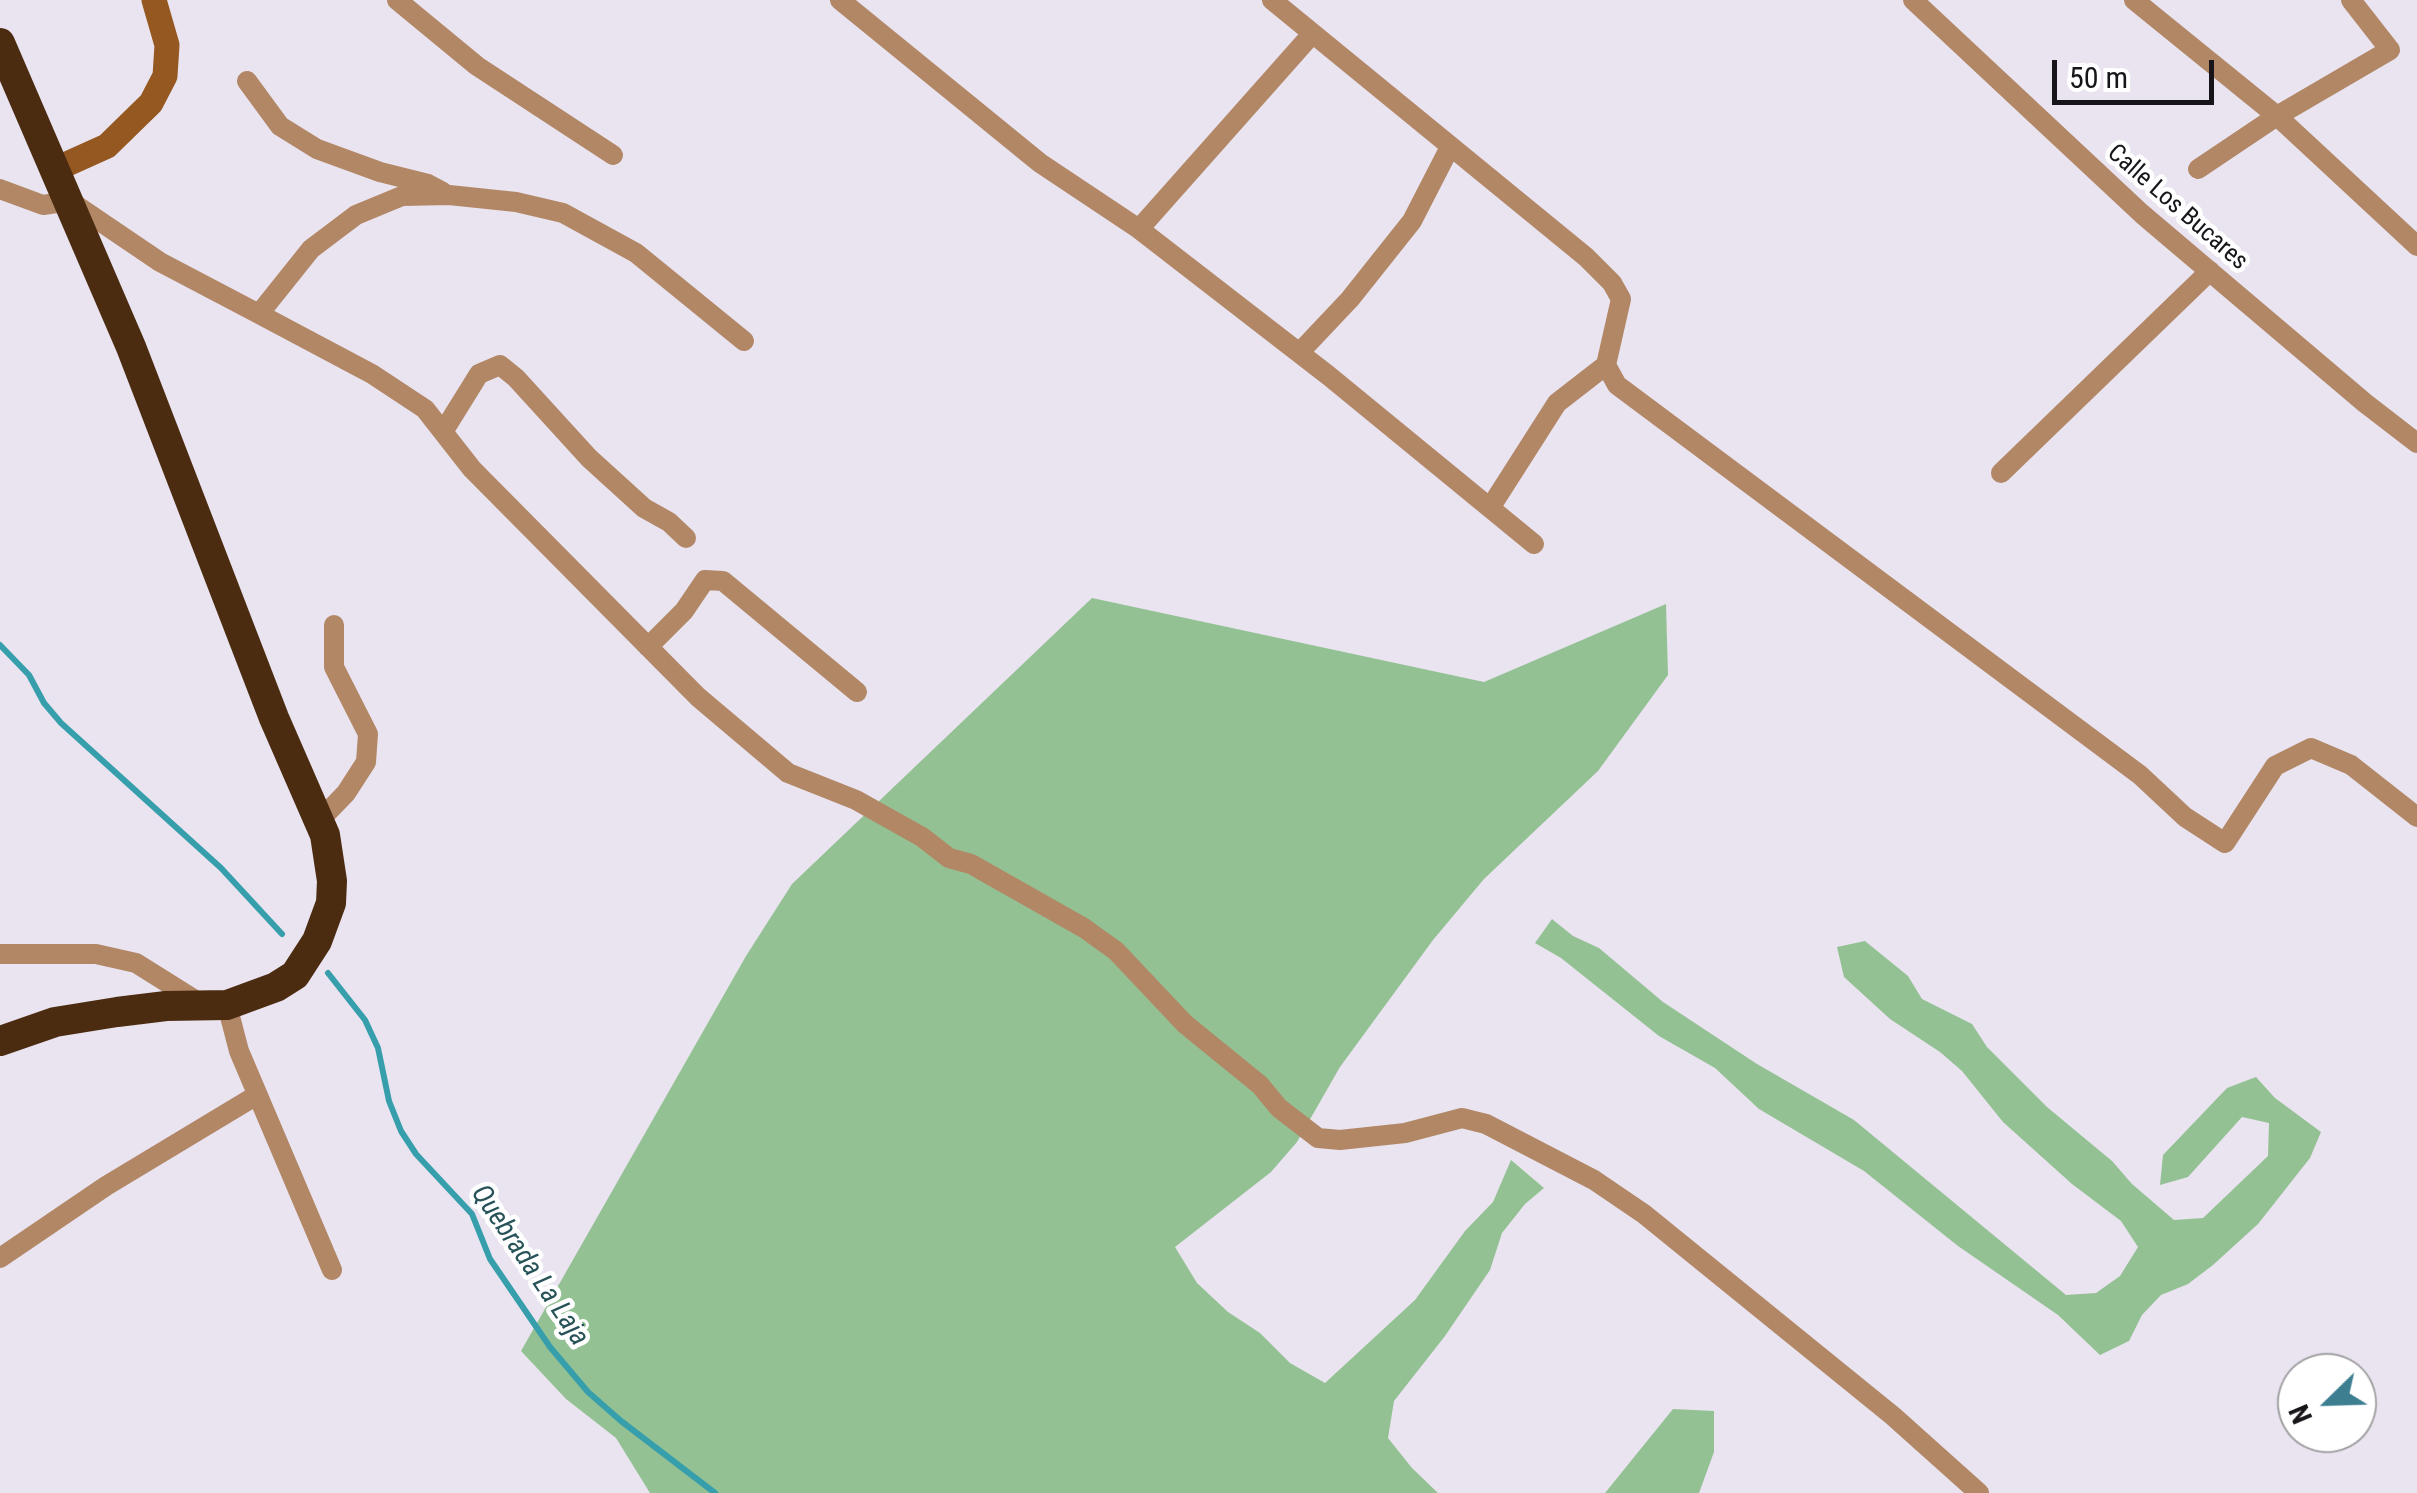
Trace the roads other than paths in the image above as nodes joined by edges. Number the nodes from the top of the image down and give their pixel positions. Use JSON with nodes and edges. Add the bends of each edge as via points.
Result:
{"nodes":[{"id":1,"x":154,"y":0,"type":"edge"},
{"id":2,"x":397,"y":0,"type":"edge"},
{"id":3,"x":840,"y":0,"type":"edge"},
{"id":4,"x":1272,"y":0,"type":"edge"},
{"id":5,"x":1912,"y":0,"type":"edge"},
{"id":6,"x":2134,"y":0,"type":"edge"},
{"id":7,"x":2351,"y":0,"type":"edge"},
{"id":8,"x":1312,"y":34,"type":"junction"},
{"id":9,"x":0,"y":43,"type":"edge"},
{"id":10,"x":247,"y":81,"type":"dead end"},
{"id":11,"x":2276,"y":116,"type":"junction"},
{"id":12,"x":1450,"y":147,"type":"junction"},
{"id":13,"x":613,"y":154,"type":"dead end"},
{"id":14,"x":56,"y":169,"type":"junction"},
{"id":15,"x":2198,"y":170,"type":"dead end"},
{"id":16,"x":0,"y":188,"type":"edge"},
{"id":17,"x":449,"y":195,"type":"junction"},
{"id":18,"x":70,"y":201,"type":"junction"},
{"id":19,"x":1139,"y":230,"type":"junction"},
{"id":20,"x":2417,"y":246,"type":"edge"},
{"id":21,"x":2210,"y":272,"type":"junction"},
{"id":22,"x":258,"y":314,"type":"junction"},
{"id":23,"x":744,"y":341,"type":"dead end"},
{"id":24,"x":1299,"y":353,"type":"junction"},
{"id":25,"x":1606,"y":365,"type":"junction"},
{"id":26,"x":444,"y":432,"type":"junction"},
{"id":27,"x":2417,"y":443,"type":"edge"},
{"id":28,"x":2001,"y":473,"type":"dead end"},
{"id":29,"x":1490,"y":508,"type":"junction"},
{"id":30,"x":686,"y":538,"type":"dead end"},
{"id":31,"x":1534,"y":544,"type":"dead end"},
{"id":32,"x":334,"y":625,"type":"dead end"},
{"id":33,"x":648,"y":646,"type":"junction"},
{"id":34,"x":856,"y":692,"type":"dead end"},
{"id":35,"x":2417,"y":817,"type":"edge"},
{"id":36,"x":319,"y":822,"type":"junction"},
{"id":37,"x":0,"y":954,"type":"edge"},
{"id":38,"x":216,"y":1006,"type":"junction"},
{"id":39,"x":0,"y":1041,"type":"edge"},
{"id":40,"x":257,"y":1094,"type":"junction"},
{"id":41,"x":0,"y":1258,"type":"edge"},
{"id":42,"x":332,"y":1270,"type":"dead end"},
{"id":43,"x":1978,"y":1493,"type":"edge"}],
"edges":[{"from":1,"to":14,"type":"street","via":[[166,45],[165,76],[151,103],[107,146]]},
{"from":2,"to":13,"type":"street","via":[[477,66]]},
{"from":3,"to":19,"type":"street","via":[[1040,163]]},
{"from":4,"to":8,"type":"street"},
{"from":5,"to":21,"type":"street","name":"Calle Los Bucares"},
{"from":6,"to":11,"type":"street"},
{"from":7,"to":11,"type":"street","via":[[2390,50]]},
{"from":8,"to":12,"type":"street"},
{"from":8,"to":19,"type":"street"},
{"from":9,"to":14,"type":"highway"},
{"from":10,"to":17,"type":"street","via":[[280,126],[317,149]]},
{"from":11,"to":15,"type":"street"},
{"from":11,"to":20,"type":"street"},
{"from":12,"to":24,"type":"street","via":[[1412,220]]},
{"from":12,"to":25,"type":"street","via":[[1612,283],[1621,300]]},
{"from":14,"to":18,"type":"highway"},
{"from":16,"to":18,"type":"street","via":[[43,205]]},
{"from":17,"to":22,"type":"street","via":[[402,196],[356,214],[311,248]]},
{"from":17,"to":23,"type":"street","via":[[563,213],[636,253]]},
{"from":18,"to":22,"type":"street","via":[[160,262]]},
{"from":18,"to":36,"type":"highway"},
{"from":19,"to":24,"type":"street"},
{"from":21,"to":27,"type":"street","name":"Calle Los Bucares"},
{"from":21,"to":28,"type":"street"},
{"from":22,"to":26,"type":"street","via":[[372,374],[425,409]]},
{"from":24,"to":29,"type":"street"},
{"from":25,"to":29,"type":"street","via":[[1557,403]]},
{"from":25,"to":35,"type":"street","via":[[1617,385],[2226,843],[2275,766],[2311,748],[2351,764]]},
{"from":26,"to":30,"type":"street","via":[[480,374],[500,366],[602,471]]},
{"from":26,"to":33,"type":"street","via":[[472,469]]},
{"from":29,"to":31,"type":"street"},
{"from":32,"to":36,"type":"street","via":[[334,667],[368,734],[366,762]]},
{"from":33,"to":34,"type":"street","via":[[706,580],[723,581]]},
{"from":33,"to":43,"type":"street","via":[[788,773],[856,800],[1116,950],[1185,1024],[1318,1138],[1405,1133],[1462,1118],[1594,1180],[1893,1416]]},
{"from":36,"to":38,"type":"highway","via":[[332,881],[317,942],[295,976],[260,995]]},
{"from":37,"to":38,"type":"street","via":[[96,954],[136,963]]},
{"from":38,"to":39,"type":"highway","via":[[55,1022]]},
{"from":38,"to":40,"type":"street"},
{"from":40,"to":41,"type":"street"},
{"from":40,"to":42,"type":"street"}]}
